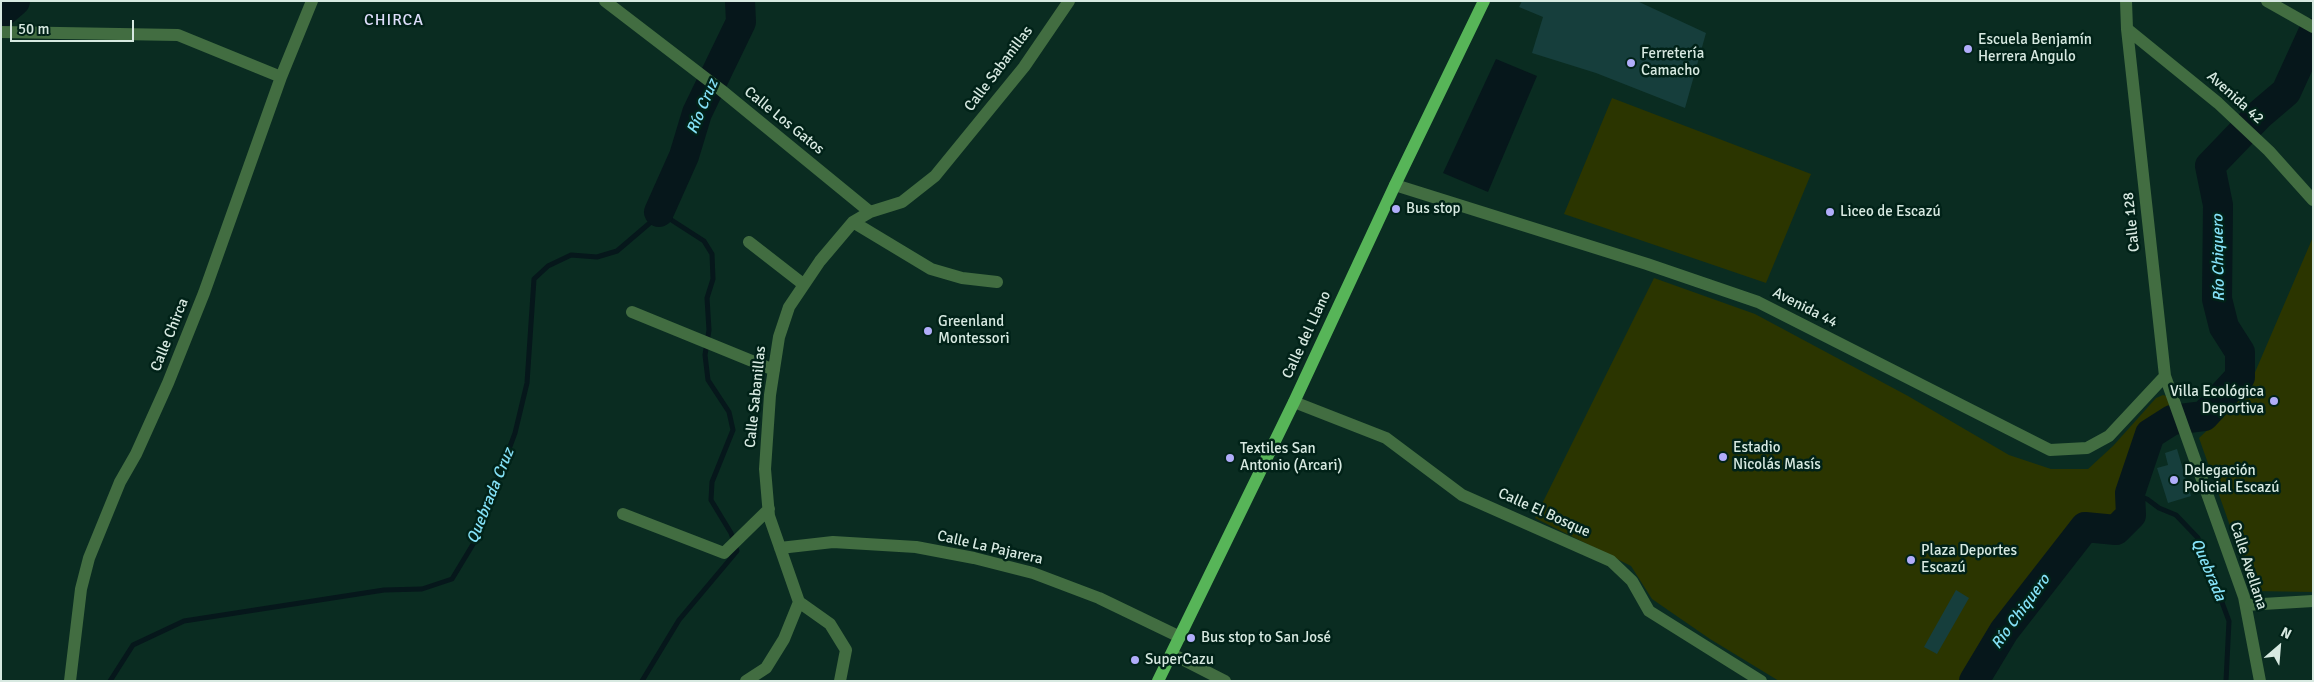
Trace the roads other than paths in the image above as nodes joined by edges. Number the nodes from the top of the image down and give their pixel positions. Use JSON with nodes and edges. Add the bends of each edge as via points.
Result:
{"nodes":[{"id":1,"x":312,"y":1,"type":"edge"},
{"id":2,"x":605,"y":1,"type":"edge"},
{"id":3,"x":1068,"y":1,"type":"edge"},
{"id":4,"x":1484,"y":1,"type":"edge"},
{"id":5,"x":2126,"y":1,"type":"edge"},
{"id":6,"x":2267,"y":1,"type":"edge"},
{"id":7,"x":2313,"y":27,"type":"edge"},
{"id":8,"x":2127,"y":29,"type":"junction"},
{"id":9,"x":1,"y":32,"type":"edge"},
{"id":10,"x":281,"y":77,"type":"junction"},
{"id":11,"x":1395,"y":185,"type":"junction"},
{"id":12,"x":2313,"y":200,"type":"edge"},
{"id":13,"x":870,"y":212,"type":"junction"},
{"id":14,"x":853,"y":222,"type":"junction"},
{"id":15,"x":749,"y":242,"type":"dead end"},
{"id":16,"x":997,"y":282,"type":"dead end"},
{"id":17,"x":803,"y":284,"type":"junction"},
{"id":18,"x":632,"y":312,"type":"dead end"},
{"id":19,"x":774,"y":370,"type":"junction"},
{"id":20,"x":2165,"y":376,"type":"junction"},
{"id":21,"x":1294,"y":402,"type":"junction"},
{"id":22,"x":2186,"y":435,"type":"joint"},
{"id":23,"x":768,"y":509,"type":"junction"},
{"id":24,"x":623,"y":514,"type":"dead end"},
{"id":25,"x":780,"y":548,"type":"junction"},
{"id":26,"x":2313,"y":601,"type":"edge"},
{"id":27,"x":799,"y":602,"type":"junction"},
{"id":28,"x":2246,"y":605,"type":"junction"},
{"id":29,"x":1180,"y":637,"type":"junction"},
{"id":30,"x":1172,"y":654,"type":"junction"},
{"id":31,"x":70,"y":681,"type":"edge"},
{"id":32,"x":746,"y":681,"type":"edge"},
{"id":33,"x":840,"y":681,"type":"edge"},
{"id":34,"x":1158,"y":681,"type":"edge"},
{"id":35,"x":1225,"y":681,"type":"edge"},
{"id":36,"x":1761,"y":681,"type":"edge"},
{"id":37,"x":2260,"y":681,"type":"edge"}],
"edges":[{"from":1,"to":10,"type":"street","name":"Calle Chirca"},
{"from":2,"to":13,"type":"street","name":"Calle Los Gatos","via":[[721,90]]},
{"from":3,"to":13,"type":"street","name":"Calle Sabanillas","via":[[1024,67],[935,176],[902,202]]},
{"from":4,"to":11,"type":"main road","name":"Calle del Llano"},
{"from":5,"to":8,"type":"street","name":"Calle 128"},
{"from":6,"to":7,"type":"street"},
{"from":8,"to":12,"type":"street","name":"Avenida 42","via":[[2218,103],[2269,151]]},
{"from":8,"to":20,"type":"street","name":"Calle 128"},
{"from":9,"to":10,"type":"street","via":[[178,36]]},
{"from":10,"to":31,"type":"street","name":"Calle Chirca","via":[[176,365],[120,482],[89,558],[81,589]]},
{"from":11,"to":20,"type":"street","name":"Avenida 44","via":[[1758,302],[2050,450],[2087,448],[2109,436]]},
{"from":11,"to":21,"type":"main road","name":"Calle del Llano"},
{"from":13,"to":14,"type":"street","name":"Calle Sabanillas"},
{"from":14,"to":16,"type":"street","via":[[931,269],[962,278]]},
{"from":14,"to":17,"type":"street","name":"Calle Sabanillas"},
{"from":15,"to":17,"type":"street"},
{"from":17,"to":19,"type":"street","name":"Calle Sabanillas","via":[[788,307]]},
{"from":18,"to":19,"type":"street"},
{"from":19,"to":23,"type":"street","name":"Calle Sabanillas","via":[[765,469]]},
{"from":20,"to":22,"type":"street","name":"Calle 128"},
{"from":21,"to":29,"type":"main road","name":"Calle del Llano"},
{"from":21,"to":36,"type":"street","name":"Calle El Bosque","via":[[1386,438],[1462,495],[1611,561],[1632,581],[1649,611]]},
{"from":22,"to":28,"type":"street","name":"Calle Avellana"},
{"from":23,"to":24,"type":"street","via":[[724,553]]},
{"from":23,"to":25,"type":"street","name":"Calle Sabanillas"},
{"from":25,"to":27,"type":"street","name":"Calle Sabanillas"},
{"from":25,"to":29,"type":"street","name":"Calle La Pajarera","via":[[833,542],[916,548],[974,558],[1041,576],[1099,598]]},
{"from":26,"to":28,"type":"street"},
{"from":27,"to":32,"type":"street","via":[[784,639],[766,668]]},
{"from":27,"to":33,"type":"street","via":[[830,624],[846,650]]},
{"from":28,"to":37,"type":"street","name":"Calle Avellana"},
{"from":29,"to":30,"type":"main road","name":"Calle del Llano"},
{"from":30,"to":34,"type":"main road","name":"Calle del Llano"},
{"from":30,"to":35,"type":"street"}]}
